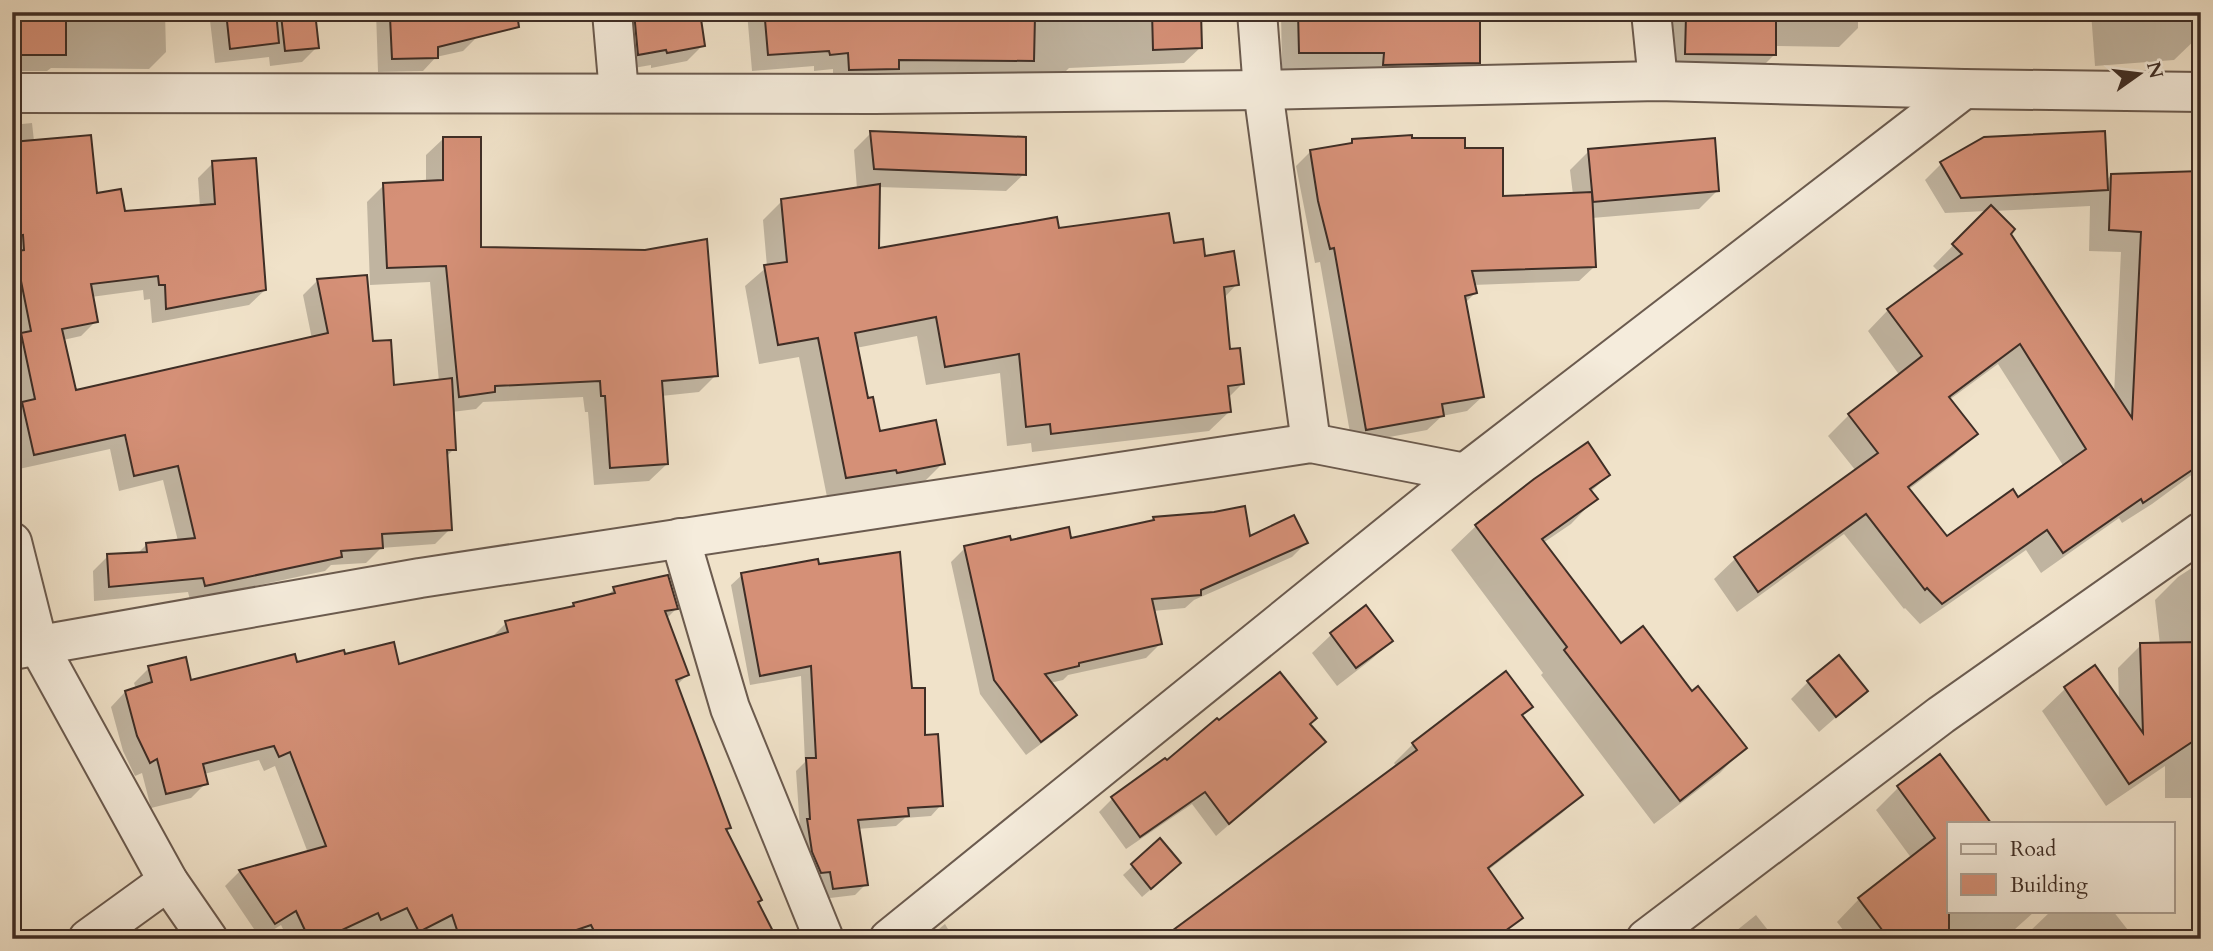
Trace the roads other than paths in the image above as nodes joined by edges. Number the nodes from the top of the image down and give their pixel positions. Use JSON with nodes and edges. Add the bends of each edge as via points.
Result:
{"nodes":[{"id":1,"x":612,"y":12,"type":"edge"},
{"id":2,"x":1257,"y":12,"type":"edge"},
{"id":3,"x":1651,"y":12,"type":"edge"},
{"id":4,"x":1658,"y":81,"type":"junction"},
{"id":5,"x":1964,"y":89,"type":"junction"},
{"id":6,"x":1263,"y":90,"type":"junction"},
{"id":7,"x":2201,"y":92,"type":"edge"},
{"id":8,"x":12,"y":93,"type":"edge"},
{"id":9,"x":620,"y":93,"type":"junction"},
{"id":10,"x":1311,"y":443,"type":"junction"},
{"id":11,"x":1465,"y":473,"type":"junction"},
{"id":12,"x":2201,"y":532,"type":"edge"},
{"id":13,"x":680,"y":538,"type":"junction"},
{"id":14,"x":12,"y":542,"type":"edge"},
{"id":15,"x":25,"y":647,"type":"edge"},
{"id":16,"x":168,"y":881,"type":"junction"},
{"id":17,"x":88,"y":939,"type":"edge"},
{"id":18,"x":208,"y":939,"type":"edge"},
{"id":19,"x":824,"y":939,"type":"edge"},
{"id":20,"x":890,"y":939,"type":"edge"},
{"id":21,"x":1646,"y":939,"type":"edge"}],
"edges":[{"from":1,"to":9,"type":"street"},
{"from":2,"to":6,"type":"street"},
{"from":3,"to":4,"type":"street"},
{"from":4,"to":5,"type":"street"},
{"from":4,"to":6,"type":"street"},
{"from":5,"to":7,"type":"street"},
{"from":5,"to":11,"type":"street"},
{"from":6,"to":9,"type":"street"},
{"from":6,"to":10,"type":"street"},
{"from":8,"to":9,"type":"street"},
{"from":10,"to":11,"type":"street"},
{"from":10,"to":13,"type":"street"},
{"from":11,"to":20,"type":"street"},
{"from":12,"to":21,"type":"street","via":[[1941,715]]},
{"from":13,"to":15,"type":"street"},
{"from":13,"to":19,"type":"street","via":[[730,708]]},
{"from":14,"to":15,"type":"street"},
{"from":15,"to":16,"type":"street"},
{"from":16,"to":17,"type":"street"},
{"from":16,"to":18,"type":"street"}]}
